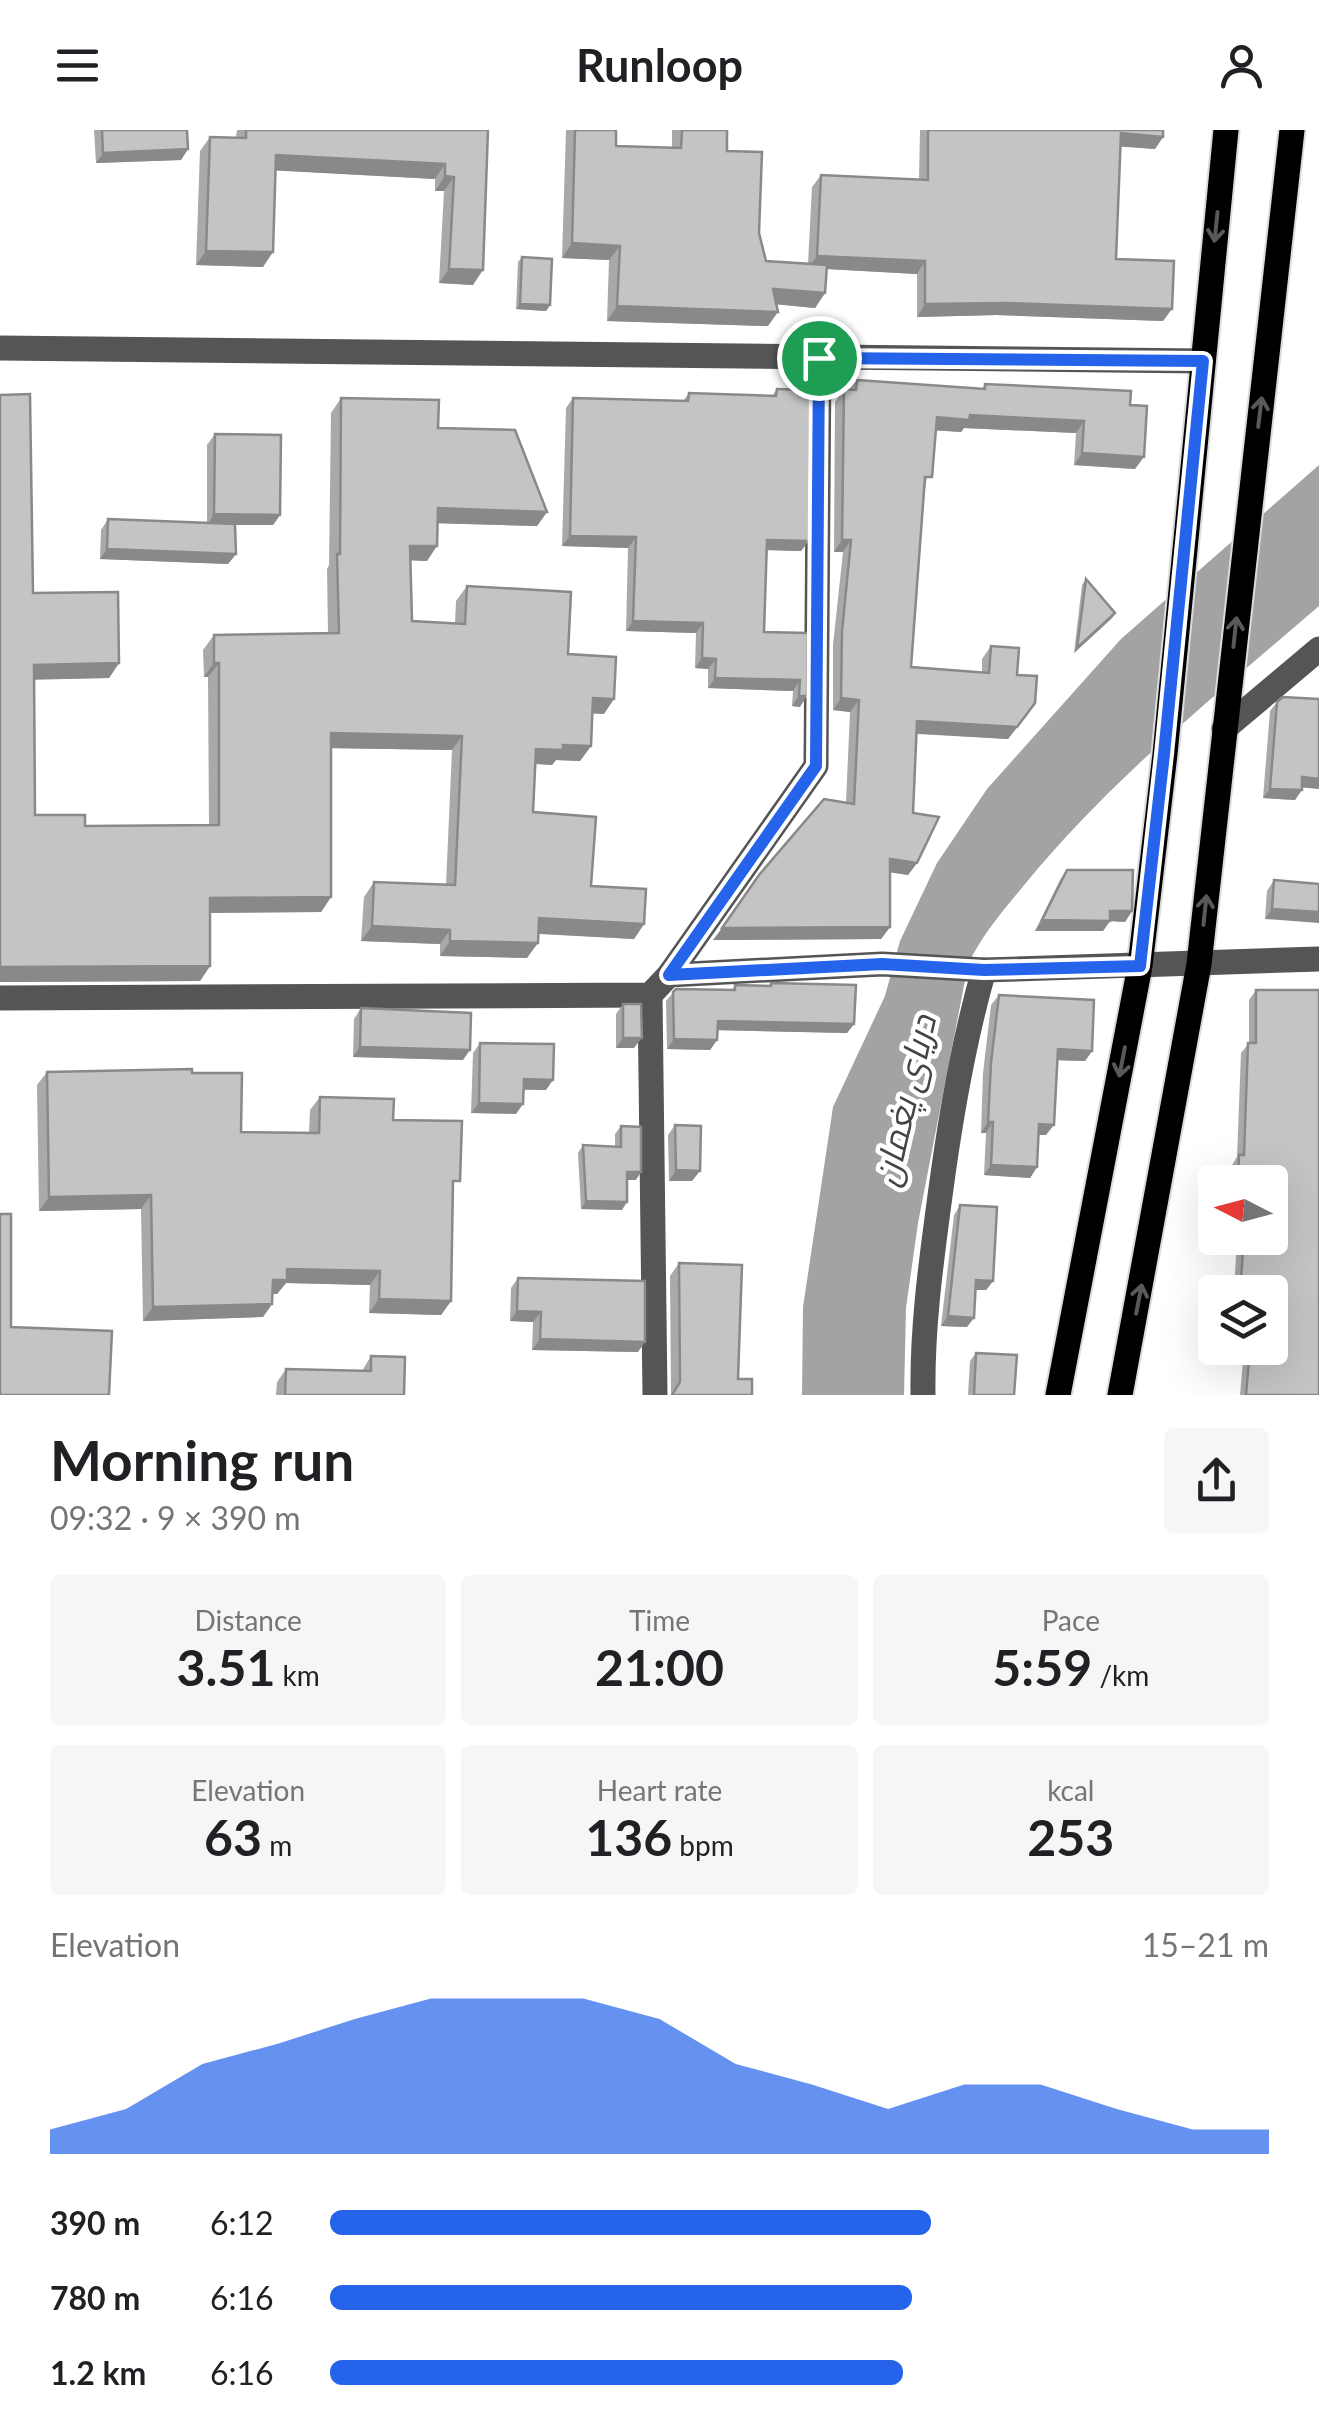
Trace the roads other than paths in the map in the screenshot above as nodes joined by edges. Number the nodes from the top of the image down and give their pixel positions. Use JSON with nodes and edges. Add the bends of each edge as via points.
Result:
{"nodes":[{"id":1,"x":1226,"y":130,"type":"edge"},
{"id":2,"x":1292,"y":130,"type":"edge"},
{"id":3,"x":0,"y":348,"type":"edge"},
{"id":4,"x":819,"y":358,"type":"junction"},
{"id":5,"x":1203,"y":361,"type":"junction"},
{"id":6,"x":1319,"y":649,"type":"edge"},
{"id":7,"x":1224,"y":729,"type":"junction"},
{"id":8,"x":1319,"y":960,"type":"edge"},
{"id":9,"x":1199,"y":964,"type":"junction"},
{"id":10,"x":1140,"y":966,"type":"junction"},
{"id":11,"x":979,"y":969,"type":"junction"},
{"id":12,"x":669,"y":975,"type":"junction"},
{"id":13,"x":650,"y":995,"type":"junction"},
{"id":14,"x":0,"y":998,"type":"edge"},
{"id":15,"x":655,"y":1395,"type":"edge"},
{"id":16,"x":923,"y":1395,"type":"edge"},
{"id":17,"x":1058,"y":1395,"type":"edge"},
{"id":18,"x":1120,"y":1395,"type":"edge"}],
"edges":[{"from":1,"to":5,"type":"main road","one_way":true},
{"from":7,"to":2,"type":"main road","one_way":true},
{"from":3,"to":4,"type":"street"},
{"from":4,"to":5,"type":"street"},
{"from":4,"to":12,"type":"street","via":[[816,766]]},
{"from":5,"to":10,"type":"main road"},
{"from":6,"to":7,"type":"street"},
{"from":9,"to":7,"type":"main road","one_way":true},
{"from":8,"to":9,"type":"street"},
{"from":9,"to":10,"type":"street"},
{"from":18,"to":9,"type":"main road","one_way":true},
{"from":10,"to":11,"type":"street"},
{"from":10,"to":17,"type":"main road","one_way":true},
{"from":11,"to":12,"type":"street","via":[[882,964]]},
{"from":11,"to":16,"type":"street","via":[[923,1315]]},
{"from":12,"to":13,"type":"street"},
{"from":13,"to":14,"type":"street"},
{"from":13,"to":15,"type":"street"}]}
